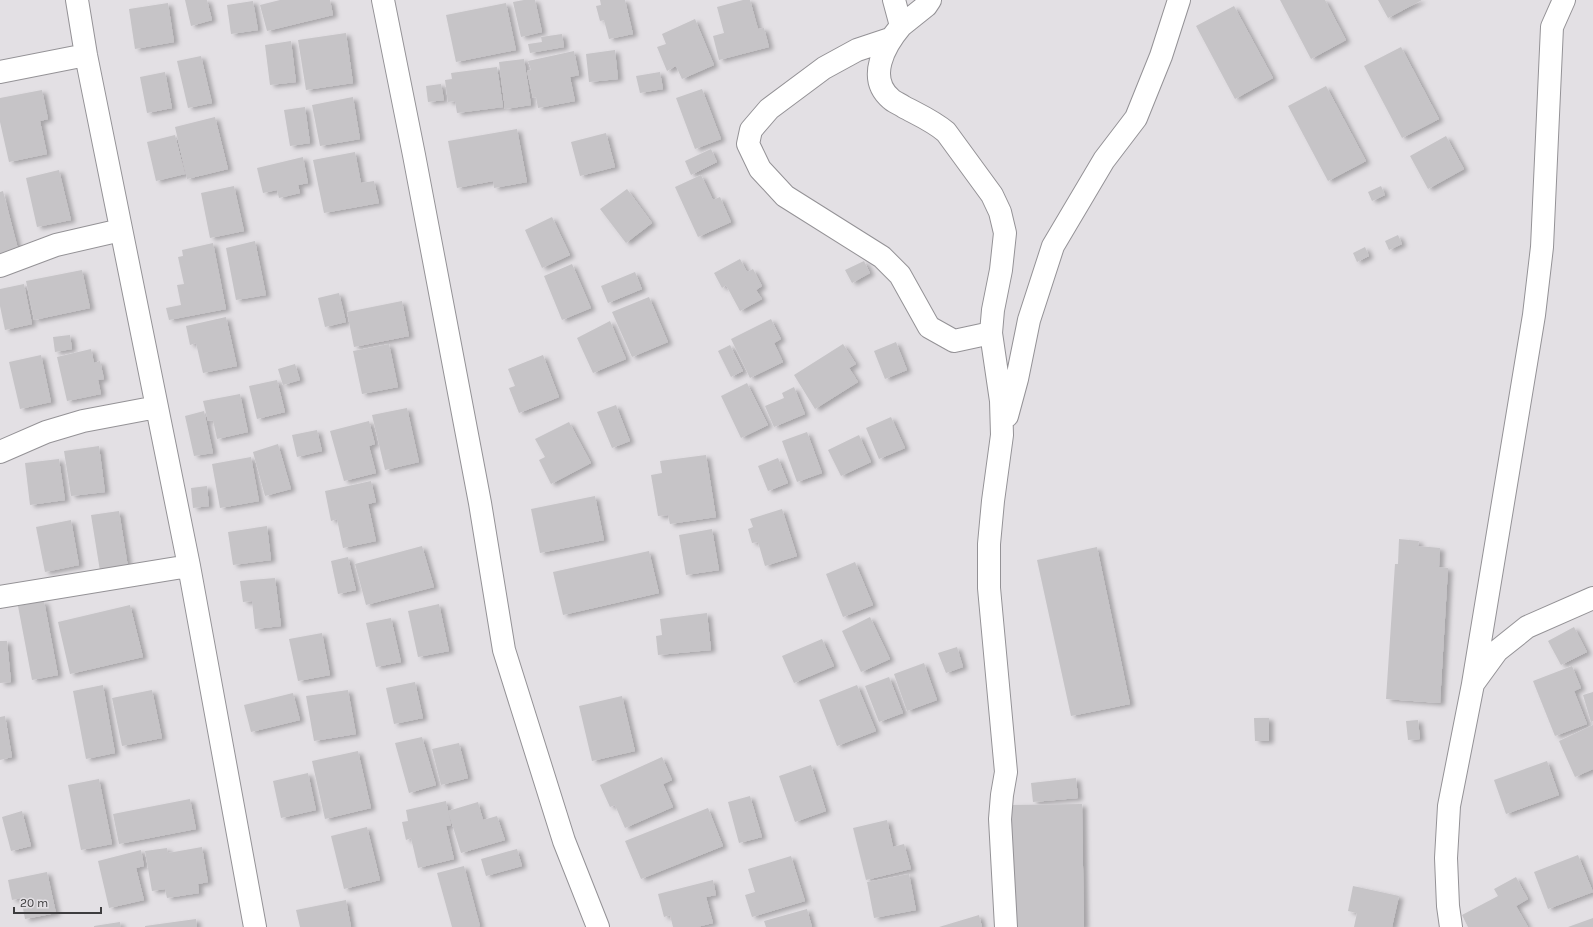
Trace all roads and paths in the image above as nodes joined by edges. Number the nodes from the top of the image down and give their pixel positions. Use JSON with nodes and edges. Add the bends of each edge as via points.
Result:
{"nodes":[{"id":1,"x":77,"y":0,"type":"edge"},
{"id":2,"x":383,"y":0,"type":"edge"},
{"id":3,"x":894,"y":0,"type":"edge"},
{"id":4,"x":930,"y":0,"type":"edge"},
{"id":5,"x":1179,"y":0,"type":"edge"},
{"id":6,"x":1564,"y":0,"type":"edge"},
{"id":7,"x":895,"y":32,"type":"junction"},
{"id":8,"x":86,"y":55,"type":"junction"},
{"id":9,"x":0,"y":72,"type":"edge"},
{"id":10,"x":121,"y":230,"type":"junction"},
{"id":11,"x":0,"y":266,"type":"edge"},
{"id":12,"x":991,"y":333,"type":"junction"},
{"id":13,"x":157,"y":407,"type":"junction"},
{"id":14,"x":1002,"y":435,"type":"junction"},
{"id":15,"x":0,"y":452,"type":"edge"},
{"id":16,"x":188,"y":566,"type":"junction"},
{"id":17,"x":0,"y":597,"type":"edge"},
{"id":18,"x":1593,"y":598,"type":"edge"},
{"id":19,"x":1473,"y":684,"type":"junction"},
{"id":20,"x":256,"y":927,"type":"edge"},
{"id":21,"x":598,"y":927,"type":"edge"},
{"id":22,"x":1006,"y":927,"type":"edge"},
{"id":23,"x":1451,"y":927,"type":"edge"}],
"edges":[{"from":1,"to":8,"type":"street"},
{"from":2,"to":21,"type":"street","via":[[478,496],[504,650],[564,841]]},
{"from":3,"to":7,"type":"street"},
{"from":4,"to":7,"type":"street"},
{"from":5,"to":14,"type":"street","via":[[1161,56],[1136,118],[1104,160],[1053,246],[1029,320]]},
{"from":6,"to":19,"type":"street","via":[[1552,28],[1542,247],[1534,315]]},
{"from":7,"to":12,"type":"street","via":[[881,58],[878,75],[882,88],[890,99],[937,124],[946,132],[992,196],[1000,212],[1005,233]]},
{"from":7,"to":12,"type":"street","via":[[824,68],[769,109],[751,130],[748,144],[760,169],[786,196],[882,257],[900,275],[929,328],[954,341]]},
{"from":8,"to":9,"type":"street"},
{"from":8,"to":10,"type":"street"},
{"from":10,"to":11,"type":"street","via":[[56,245]]},
{"from":10,"to":13,"type":"street"},
{"from":12,"to":14,"type":"street","via":[[1001,401]]},
{"from":13,"to":15,"type":"street","via":[[83,421],[46,432]]},
{"from":13,"to":16,"type":"street"},
{"from":14,"to":22,"type":"street","via":[[989,544],[989,588],[1006,772],[1000,819]]},
{"from":16,"to":17,"type":"street"},
{"from":16,"to":20,"type":"street"},
{"from":18,"to":19,"type":"street","via":[[1527,627],[1497,652]]},
{"from":19,"to":23,"type":"street","via":[[1449,806],[1446,858]]}]}
